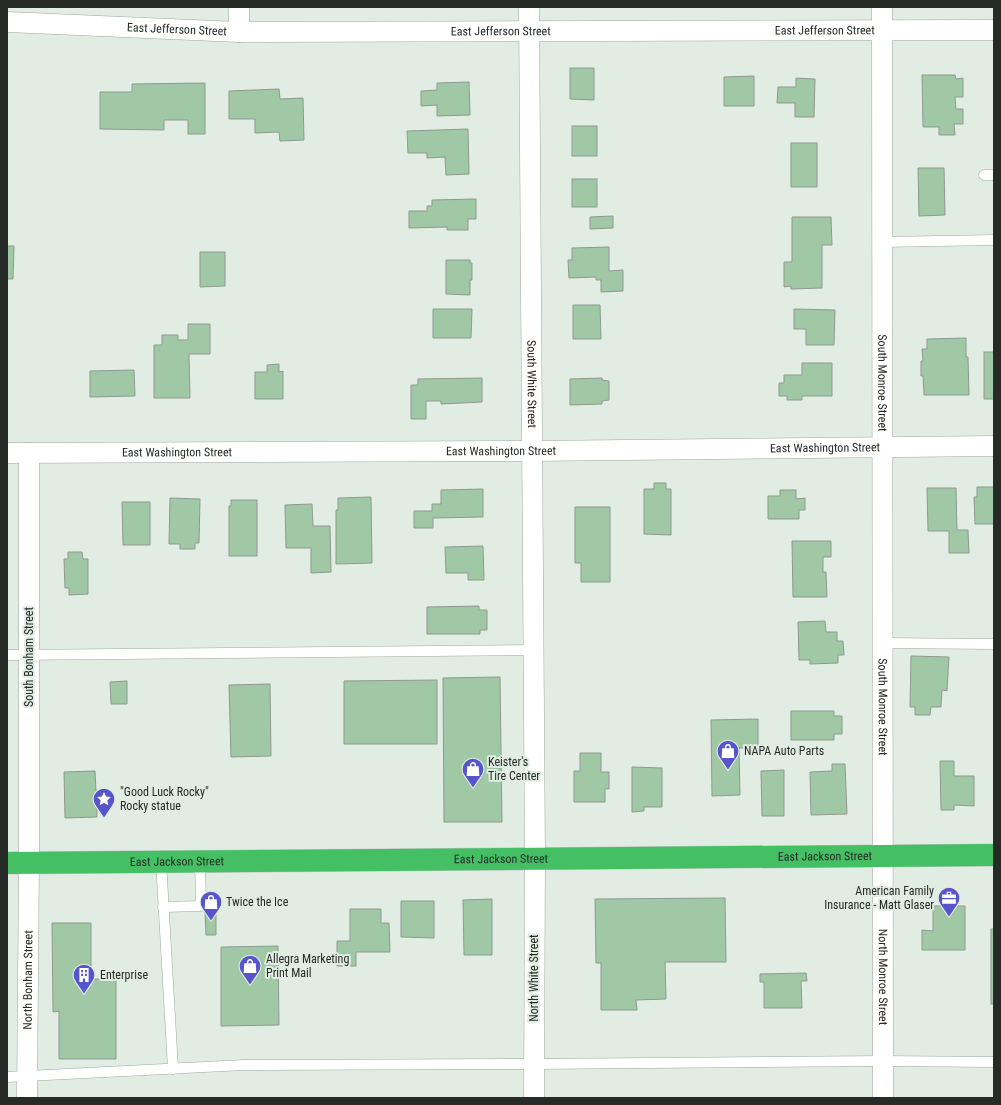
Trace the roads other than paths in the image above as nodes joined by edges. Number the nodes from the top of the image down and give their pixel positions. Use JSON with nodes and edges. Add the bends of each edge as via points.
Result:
{"nodes":[{"id":1,"x":239,"y":7,"type":"edge"},
{"id":2,"x":529,"y":7,"type":"edge"},
{"id":3,"x":882,"y":7,"type":"edge"},
{"id":4,"x":7,"y":22,"type":"edge"},
{"id":5,"x":529,"y":30,"type":"junction"},
{"id":6,"x":882,"y":30,"type":"junction"},
{"id":7,"x":994,"y":30,"type":"edge"},
{"id":8,"x":239,"y":32,"type":"junction"},
{"id":9,"x":994,"y":240,"type":"edge"},
{"id":10,"x":882,"y":242,"type":"junction"},
{"id":11,"x":994,"y":446,"type":"edge"},
{"id":12,"x":882,"y":448,"type":"junction"},
{"id":13,"x":532,"y":451,"type":"junction"},
{"id":14,"x":7,"y":453,"type":"edge"},
{"id":15,"x":28,"y":453,"type":"junction"},
{"id":16,"x":883,"y":643,"type":"junction"},
{"id":17,"x":994,"y":644,"type":"edge"},
{"id":18,"x":534,"y":650,"type":"junction"},
{"id":19,"x":7,"y":655,"type":"edge"},
{"id":20,"x":28,"y":655,"type":"junction"},
{"id":21,"x":884,"y":855,"type":"junction"},
{"id":22,"x":994,"y":855,"type":"edge"},
{"id":23,"x":535,"y":858,"type":"junction"},
{"id":24,"x":161,"y":861,"type":"junction"},
{"id":25,"x":200,"y":861,"type":"junction"},
{"id":26,"x":7,"y":862,"type":"edge"},
{"id":27,"x":29,"y":862,"type":"junction"},
{"id":28,"x":163,"y":906,"type":"junction"},
{"id":29,"x":883,"y":1061,"type":"junction"},
{"id":30,"x":994,"y":1062,"type":"edge"},
{"id":31,"x":534,"y":1064,"type":"junction"},
{"id":32,"x":173,"y":1069,"type":"junction"},
{"id":33,"x":7,"y":1077,"type":"edge"},
{"id":34,"x":27,"y":1077,"type":"junction"},
{"id":35,"x":26,"y":1098,"type":"edge"},
{"id":36,"x":534,"y":1098,"type":"edge"},
{"id":37,"x":883,"y":1098,"type":"edge"}],
"edges":[{"from":1,"to":8,"type":"street"},
{"from":2,"to":5,"type":"street","name":"South White Street"},
{"from":3,"to":6,"type":"street","name":"South Monroe Street"},
{"from":4,"to":8,"type":"street","name":"East Jefferson Street"},
{"from":5,"to":6,"type":"street","name":"East Jefferson Street"},
{"from":5,"to":8,"type":"street","name":"East Jefferson Street"},
{"from":5,"to":13,"type":"street","name":"South White Street"},
{"from":6,"to":7,"type":"street","name":"East Jefferson Street"},
{"from":6,"to":10,"type":"street","name":"South Monroe Street"},
{"from":9,"to":10,"type":"lane"},
{"from":10,"to":12,"type":"street","name":"South Monroe Street"},
{"from":11,"to":12,"type":"street","name":"East Washington Street"},
{"from":12,"to":13,"type":"street","name":"East Washington Street"},
{"from":12,"to":16,"type":"street","name":"South Monroe Street"},
{"from":13,"to":15,"type":"street","name":"East Washington Street"},
{"from":13,"to":18,"type":"street","name":"South White Street"},
{"from":14,"to":15,"type":"street","name":"East Washington Street"},
{"from":15,"to":20,"type":"street","name":"South Bonham Street"},
{"from":16,"to":17,"type":"lane"},
{"from":16,"to":21,"type":"street","name":"South Monroe Street"},
{"from":18,"to":20,"type":"lane"},
{"from":18,"to":23,"type":"street","name":"South White Street"},
{"from":19,"to":20,"type":"lane"},
{"from":20,"to":27,"type":"street","name":"South Bonham Street"},
{"from":21,"to":22,"type":"highway","name":"East Jackson Street"},
{"from":21,"to":23,"type":"highway","name":"East Jackson Street"},
{"from":21,"to":29,"type":"street","name":"North Monroe Street"},
{"from":23,"to":25,"type":"highway","name":"East Jackson Street"},
{"from":23,"to":31,"type":"street","name":"North White Street"},
{"from":24,"to":25,"type":"highway","name":"East Jackson Street"},
{"from":24,"to":27,"type":"highway","name":"East Jackson Street"},
{"from":24,"to":28,"type":"lane"},
{"from":25,"to":28,"type":"lane","via":[[201,906]]},
{"from":26,"to":27,"type":"highway","name":"East Jackson Street"},
{"from":27,"to":34,"type":"street","name":"North Bonham Street"},
{"from":28,"to":32,"type":"lane"},
{"from":29,"to":30,"type":"lane"},
{"from":29,"to":31,"type":"lane"},
{"from":29,"to":37,"type":"street","name":"North Monroe Street"},
{"from":31,"to":32,"type":"lane","via":[[244,1065]]},
{"from":31,"to":36,"type":"street","name":"North White Street"},
{"from":32,"to":34,"type":"lane"},
{"from":33,"to":34,"type":"lane"},
{"from":34,"to":35,"type":"street","name":"North Bonham Street"}]}
